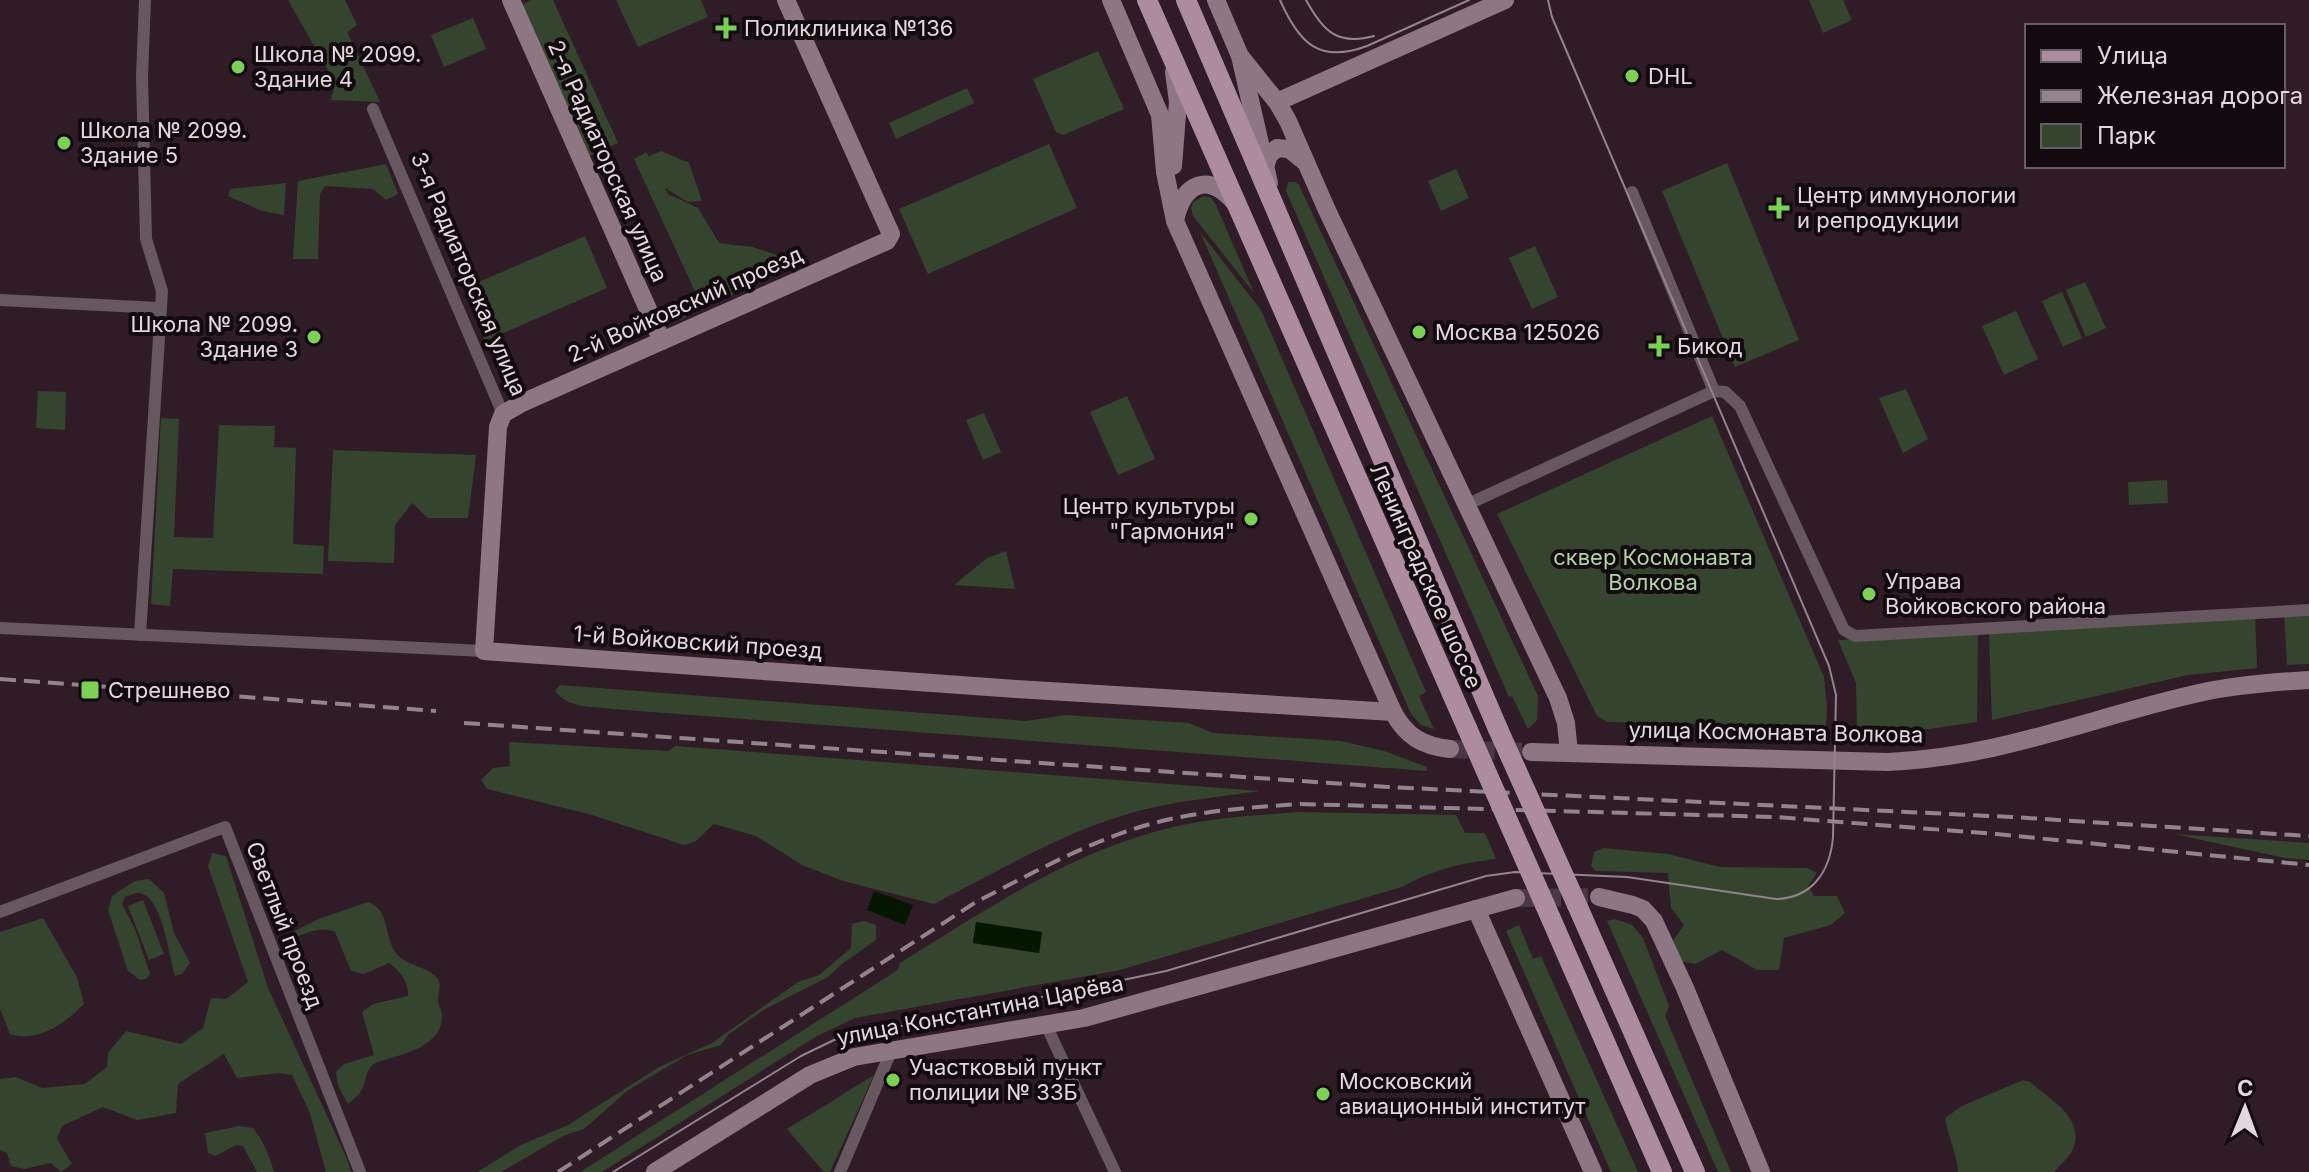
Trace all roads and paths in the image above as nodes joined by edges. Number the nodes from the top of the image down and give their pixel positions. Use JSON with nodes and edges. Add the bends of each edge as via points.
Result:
{"nodes":[{"id":1,"x":145,"y":0,"type":"edge"},
{"id":2,"x":511,"y":0,"type":"edge"},
{"id":3,"x":786,"y":0,"type":"edge"},
{"id":4,"x":1111,"y":0,"type":"edge"},
{"id":5,"x":1147,"y":0,"type":"edge"},
{"id":6,"x":1186,"y":0,"type":"edge"},
{"id":7,"x":1216,"y":0,"type":"edge"},
{"id":8,"x":1505,"y":0,"type":"edge"},
{"id":9,"x":1240,"y":56,"type":"junction"},
{"id":10,"x":1172,"y":58,"type":"junction"},
{"id":11,"x":1277,"y":102,"type":"junction"},
{"id":12,"x":373,"y":109,"type":"dead end"},
{"id":13,"x":1304,"y":161,"type":"junction"},
{"id":14,"x":1266,"y":164,"type":"junction"},
{"id":15,"x":1632,"y":192,"type":"dead end"},
{"id":16,"x":1169,"y":193,"type":"junction"},
{"id":17,"x":1271,"y":197,"type":"junction"},
{"id":18,"x":1235,"y":203,"type":"junction"},
{"id":19,"x":1175,"y":220,"type":"junction"},
{"id":20,"x":0,"y":300,"type":"edge"},
{"id":21,"x":159,"y":308,"type":"junction"},
{"id":22,"x":662,"y":341,"type":"junction"},
{"id":23,"x":1714,"y":391,"type":"junction"},
{"id":24,"x":503,"y":414,"type":"junction"},
{"id":25,"x":1466,"y":505,"type":"junction"},
{"id":26,"x":2309,"y":610,"type":"edge"},
{"id":27,"x":0,"y":628,"type":"edge"},
{"id":28,"x":140,"y":635,"type":"junction"},
{"id":29,"x":484,"y":651,"type":"junction"},
{"id":30,"x":2309,"y":680,"type":"edge"},
{"id":31,"x":1393,"y":712,"type":"junction"},
{"id":32,"x":1450,"y":749,"type":"tunnel mouth"},
{"id":33,"x":1531,"y":752,"type":"tunnel mouth"},
{"id":34,"x":1569,"y":753,"type":"junction"},
{"id":35,"x":1599,"y":897,"type":"tunnel mouth"},
{"id":36,"x":1516,"y":898,"type":"tunnel mouth"},
{"id":37,"x":1476,"y":909,"type":"junction"},
{"id":38,"x":0,"y":912,"type":"edge"},
{"id":39,"x":1046,"y":1025,"type":"junction"},
{"id":40,"x":892,"y":1049,"type":"junction"},
{"id":41,"x":360,"y":1172,"type":"edge"},
{"id":42,"x":655,"y":1172,"type":"edge"},
{"id":43,"x":840,"y":1172,"type":"edge"},
{"id":44,"x":1115,"y":1172,"type":"edge"},
{"id":45,"x":1593,"y":1172,"type":"edge"},
{"id":46,"x":1662,"y":1172,"type":"edge"},
{"id":47,"x":1695,"y":1172,"type":"edge"},
{"id":48,"x":1761,"y":1172,"type":"edge"}],
"edges":[{"from":1,"to":21,"type":"street","via":[[145,225],[162,291]]},
{"from":2,"to":22,"type":"street","name":"2-я Радиаторская улица"},
{"from":3,"to":22,"type":"street","name":"2-й Войковский проезд","via":[[891,234],[887,241]]},
{"from":4,"to":16,"type":"street","via":[[1156,103]]},
{"from":5,"to":10,"type":"main road","name":"Ленинградское шоссе"},
{"from":6,"to":17,"type":"main road","name":"Ленинградское шоссе"},
{"from":7,"to":9,"type":"street"},
{"from":8,"to":11,"type":"street"},
{"from":9,"to":11,"type":"street"},
{"from":9,"to":14,"type":"street"},
{"from":10,"to":16,"type":"street","via":[[1178,102]]},
{"from":10,"to":18,"type":"main road","name":"Ленинградское шоссе"},
{"from":11,"to":13,"type":"street"},
{"from":12,"to":24,"type":"street","name":"3-я Радиаторская улица"},
{"from":13,"to":14,"type":"street","via":[[1282,147],[1272,150]]},
{"from":13,"to":25,"type":"street"},
{"from":14,"to":17,"type":"street"},
{"from":15,"to":23,"type":"street"},
{"from":16,"to":19,"type":"street"},
{"from":17,"to":47,"type":"main road","name":"Ленинградское шоссе","bridge":true},
{"from":18,"to":19,"type":"street","via":[[1215,185],[1198,185],[1184,195]]},
{"from":18,"to":46,"type":"main road","name":"Ленинградское шоссе","bridge":true},
{"from":19,"to":31,"type":"street"},
{"from":20,"to":21,"type":"street"},
{"from":21,"to":28,"type":"street"},
{"from":22,"to":24,"type":"street","name":"2-й Войковский проезд"},
{"from":23,"to":25,"type":"street"},
{"from":23,"to":26,"type":"street","via":[[1725,392],[1740,406],[1844,630],[1855,636]]},
{"from":24,"to":29,"type":"street","name":"3-я Радиаторская улица"},
{"from":25,"to":34,"type":"street","via":[[1558,698]]},
{"from":27,"to":28,"type":"street","name":"1-й Войковский проезд"},
{"from":28,"to":29,"type":"street","name":"1-й Войковский проезд"},
{"from":29,"to":31,"type":"street","name":"1-й Войковский проезд"},
{"from":30,"to":34,"type":"street","name":"улица Космонавта Волкова","via":[[2204,692],[2000,748],[1920,760]]},
{"from":31,"to":32,"type":"street","via":[[1418,741]]},
{"from":33,"to":34,"type":"street","name":"улица Космонавта Волкова"},
{"from":35,"to":48,"type":"street","via":[[1643,909],[1654,921]]},
{"from":36,"to":37,"type":"street","name":"улица Константина Царёва"},
{"from":37,"to":39,"type":"street","name":"улица Константина Царёва"},
{"from":37,"to":45,"type":"street"},
{"from":38,"to":41,"type":"street","name":"Светлый проезд","via":[[225,827]]},
{"from":39,"to":40,"type":"street","name":"улица Константина Царёва"},
{"from":39,"to":44,"type":"street"},
{"from":40,"to":42,"type":"street","name":"улица Константина Царёва","via":[[810,1075]]},
{"from":40,"to":43,"type":"street"}]}
